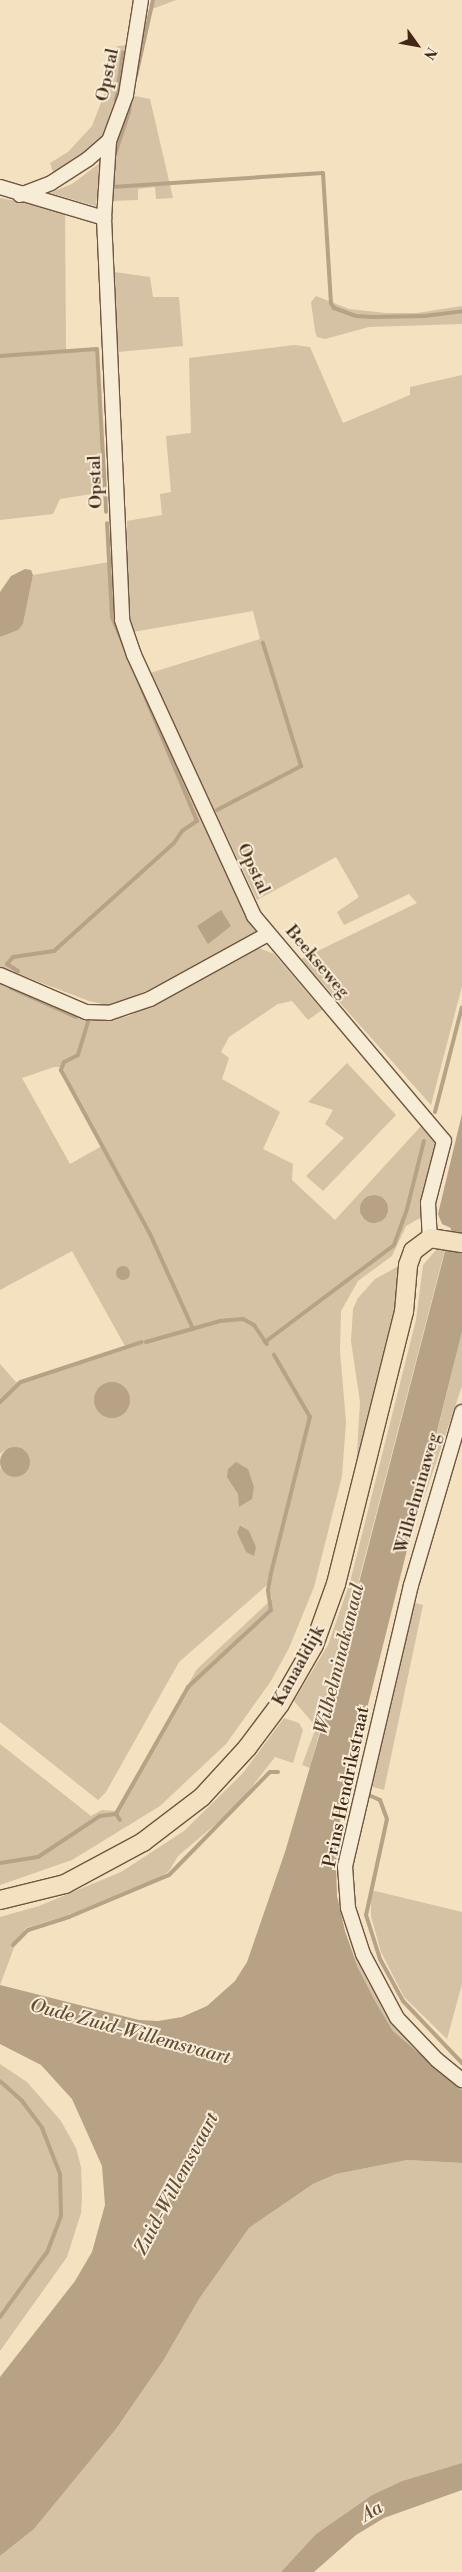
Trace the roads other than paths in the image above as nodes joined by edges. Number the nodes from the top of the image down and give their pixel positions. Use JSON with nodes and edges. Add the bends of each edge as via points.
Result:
{"nodes":[{"id":1,"x":141,"y":0,"type":"edge"},
{"id":2,"x":109,"y":141,"type":"junction"},
{"id":3,"x":0,"y":188,"type":"edge"},
{"id":4,"x":20,"y":194,"type":"junction"},
{"id":5,"x":104,"y":218,"type":"junction"},
{"id":6,"x":268,"y":934,"type":"junction"},
{"id":7,"x":0,"y":975,"type":"edge"},
{"id":8,"x":435,"y":1238,"type":"junction"},
{"id":9,"x":462,"y":1243,"type":"edge"},
{"id":10,"x":462,"y":1412,"type":"edge"},
{"id":11,"x":411,"y":1584,"type":"joint"},
{"id":12,"x":0,"y":1900,"type":"edge"},
{"id":13,"x":462,"y":2080,"type":"edge"}],
"edges":[{"from":1,"to":2,"type":"street","name":"Opstal","via":[[126,95]]},
{"from":2,"to":4,"type":"street","via":[[88,160],[51,183]]},
{"from":2,"to":5,"type":"street","name":"Opstal"},
{"from":3,"to":4,"type":"street"},
{"from":4,"to":5,"type":"street"},
{"from":5,"to":6,"type":"street","name":"Opstal","via":[[122,620],[134,655],[254,916]]},
{"from":6,"to":7,"type":"street","name":"Beekseweg","via":[[150,999],[109,1012],[86,1012]]},
{"from":6,"to":8,"type":"street","name":"Beekseweg","via":[[444,1141],[428,1203]]},
{"from":8,"to":9,"type":"main road"},
{"from":8,"to":12,"type":"main road","name":"Kanaaldijk","via":[[413,1251],[408,1265],[404,1312],[325,1618],[314,1645],[280,1704],[248,1748],[202,1796],[144,1842],[65,1884]]},
{"from":10,"to":11,"type":"street","name":"Wilhelminaweg"},
{"from":11,"to":13,"type":"street","name":"Prins Hendrikstraat","via":[[345,1866],[348,1908],[363,1954],[397,2018],[437,2060]]}]}
